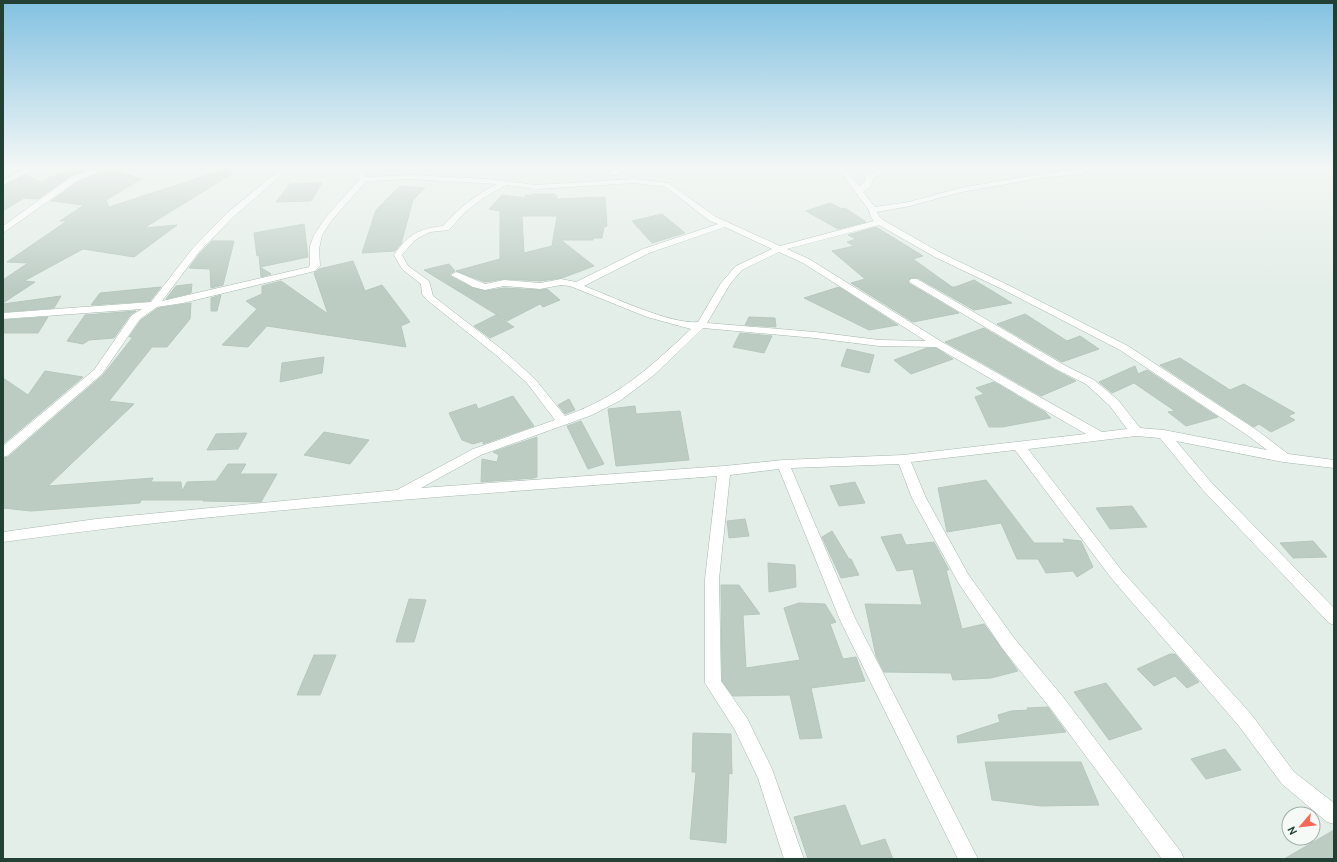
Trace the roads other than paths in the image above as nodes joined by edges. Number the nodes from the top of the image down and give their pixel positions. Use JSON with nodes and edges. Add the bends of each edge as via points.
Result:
{"nodes":[{"id":1,"x":35,"y":207,"type":"edge"},
{"id":2,"x":239,"y":207,"type":"edge"},
{"id":3,"x":340,"y":207,"type":"edge"},
{"id":4,"x":465,"y":207,"type":"edge"},
{"id":5,"x":697,"y":207,"type":"edge"},
{"id":6,"x":871,"y":207,"type":"edge"},
{"id":7,"x":890,"y":207,"type":"edge"},
{"id":8,"x":873,"y":210,"type":"junction"},
{"id":9,"x":880,"y":222,"type":"junction"},
{"id":10,"x":724,"y":225,"type":"junction"},
{"id":11,"x":3,"y":230,"type":"edge"},
{"id":12,"x":778,"y":249,"type":"junction"},
{"id":13,"x":456,"y":275,"type":"dead end"},
{"id":14,"x":914,"y":281,"type":"dead end"},
{"id":15,"x":578,"y":285,"type":"junction"},
{"id":16,"x":154,"y":305,"type":"junction"},
{"id":17,"x":3,"y":316,"type":"edge"},
{"id":18,"x":701,"y":325,"type":"junction"},
{"id":19,"x":938,"y":344,"type":"junction"},
{"id":20,"x":562,"y":421,"type":"junction"},
{"id":21,"x":1136,"y":432,"type":"junction"},
{"id":22,"x":1164,"y":434,"type":"junction"},
{"id":23,"x":1098,"y":435,"type":"junction"},
{"id":24,"x":1018,"y":445,"type":"junction"},
{"id":25,"x":3,"y":453,"type":"edge"},
{"id":26,"x":1283,"y":458,"type":"junction"},
{"id":27,"x":903,"y":460,"type":"junction"},
{"id":28,"x":1316,"y":462,"type":"junction"},
{"id":29,"x":783,"y":464,"type":"junction"},
{"id":30,"x":1334,"y":464,"type":"edge"},
{"id":31,"x":724,"y":471,"type":"junction"},
{"id":32,"x":1334,"y":472,"type":"edge"},
{"id":33,"x":395,"y":496,"type":"junction"},
{"id":34,"x":3,"y":537,"type":"edge"},
{"id":35,"x":1334,"y":618,"type":"edge"},
{"id":36,"x":1334,"y":815,"type":"edge"},
{"id":37,"x":794,"y":859,"type":"edge"},
{"id":38,"x":968,"y":859,"type":"edge"},
{"id":39,"x":1174,"y":859,"type":"edge"}],
"edges":[{"from":1,"to":11,"type":"street"},
{"from":2,"to":16,"type":"street","via":[[196,250]]},
{"from":3,"to":16,"type":"street","via":[[323,224],[314,245],[315,266],[312,269]]},
{"from":4,"to":20,"type":"street","via":[[446,228],[428,230],[411,239],[399,252],[399,260],[426,283],[430,298],[531,381]]},
{"from":5,"to":10,"type":"street"},
{"from":6,"to":8,"type":"street"},
{"from":7,"to":8,"type":"street"},
{"from":8,"to":9,"type":"street"},
{"from":9,"to":12,"type":"street"},
{"from":9,"to":26,"type":"street","via":[[938,255],[1124,348],[1254,434]]},
{"from":10,"to":12,"type":"street"},
{"from":10,"to":15,"type":"street","via":[[646,251]]},
{"from":12,"to":18,"type":"street","via":[[739,268],[726,283]]},
{"from":12,"to":19,"type":"street","via":[[812,265]]},
{"from":13,"to":15,"type":"street","via":[[485,287],[504,283],[542,286],[563,282]]},
{"from":14,"to":21,"type":"street","via":[[1090,382],[1114,403]]},
{"from":15,"to":18,"type":"street","via":[[650,315],[690,326]]},
{"from":16,"to":17,"type":"street"},
{"from":16,"to":25,"type":"street","via":[[136,317],[98,372]]},
{"from":18,"to":19,"type":"street","via":[[815,335],[879,344]]},
{"from":18,"to":20,"type":"street","via":[[650,373],[616,397],[588,412]]},
{"from":19,"to":23,"type":"street"},
{"from":20,"to":33,"type":"street","via":[[477,452],[444,472]]},
{"from":21,"to":22,"type":"street"},
{"from":21,"to":23,"type":"street"},
{"from":22,"to":26,"type":"street"},
{"from":22,"to":35,"type":"street","via":[[1206,484]]},
{"from":23,"to":24,"type":"street"},
{"from":24,"to":27,"type":"street"},
{"from":24,"to":36,"type":"street","via":[[1117,575],[1245,720],[1288,778]]},
{"from":26,"to":28,"type":"street"},
{"from":27,"to":29,"type":"street"},
{"from":27,"to":39,"type":"street","via":[[919,498],[963,578],[1008,643]]},
{"from":28,"to":30,"type":"street"},
{"from":28,"to":32,"type":"street"},
{"from":29,"to":31,"type":"street"},
{"from":29,"to":38,"type":"street","via":[[848,620]]},
{"from":31,"to":33,"type":"street"},
{"from":31,"to":37,"type":"street","via":[[712,579],[713,683],[741,724],[766,775]]},
{"from":33,"to":34,"type":"street","via":[[96,524]]}]}
